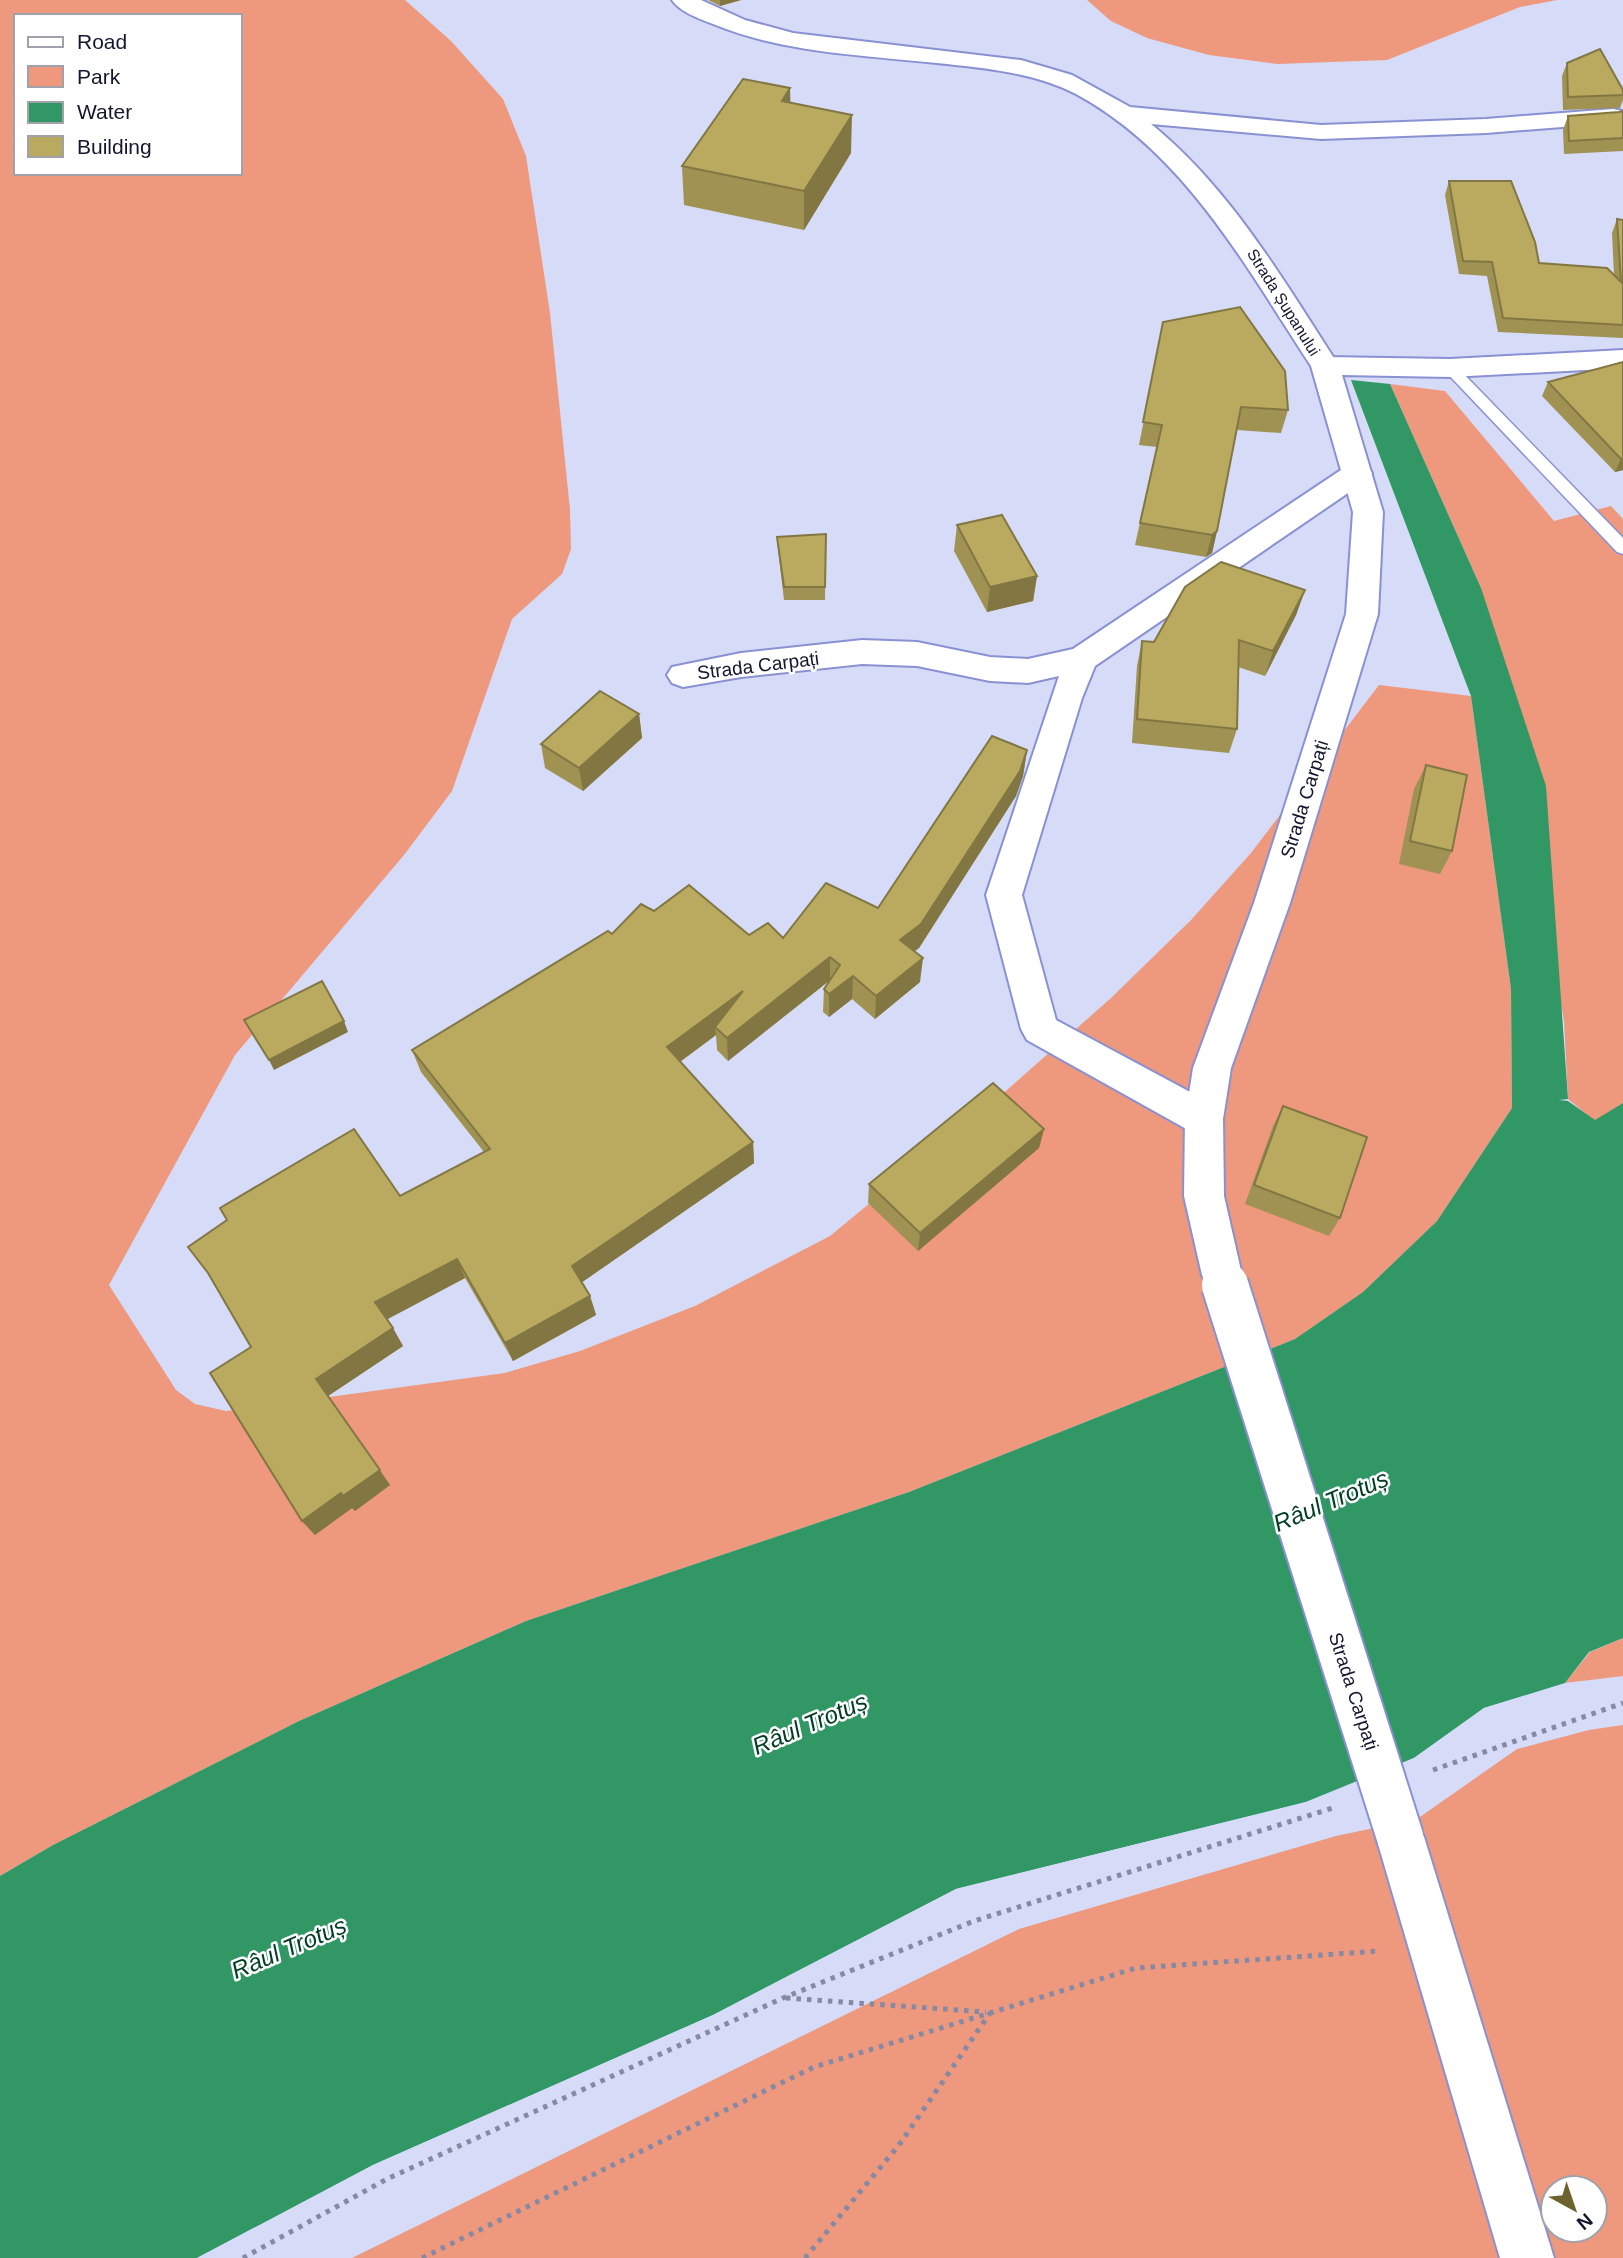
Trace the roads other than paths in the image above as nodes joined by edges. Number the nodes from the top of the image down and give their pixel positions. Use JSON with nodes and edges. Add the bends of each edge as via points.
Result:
{"nodes":[{"id":1,"x":684,"y":0,"type":"edge"},
{"id":2,"x":1125,"y":114,"type":"junction"},
{"id":3,"x":1613,"y":116,"type":"edge"},
{"id":4,"x":1623,"y":359,"type":"edge"},
{"id":5,"x":1325,"y":366,"type":"junction"},
{"id":6,"x":1450,"y":368,"type":"junction"},
{"id":7,"x":1357,"y":473,"type":"junction"},
{"id":8,"x":1623,"y":548,"type":"edge"},
{"id":9,"x":1082,"y":659,"type":"junction"},
{"id":10,"x":683,"y":675,"type":"dead end"},
{"id":11,"x":1204,"y":1119,"type":"junction"},
{"id":12,"x":1527,"y":2258,"type":"edge"}],
"edges":[{"from":1,"to":2,"type":"street","name":"Strada Șupanului","via":[[722,19],[797,43],[1014,66],[1083,89]]},
{"from":2,"to":3,"type":"street","name":"Strada Șupanului","via":[[1321,132]]},
{"from":2,"to":5,"type":"street","name":"Strada Șupanului","via":[[1165,148],[1248,245]]},
{"from":4,"to":6,"type":"street","name":"Strada Șupanului"},
{"from":5,"to":6,"type":"street","name":"Strada Șupanului"},
{"from":5,"to":7,"type":"street","name":"Strada Carpați"},
{"from":6,"to":8,"type":"lane"},
{"from":7,"to":9,"type":"street","name":"Strada Carpați"},
{"from":7,"to":11,"type":"street","name":"Strada Carpați","via":[[1368,512],[1362,614],[1272,903],[1212,1068]]},
{"from":9,"to":10,"type":"street","name":"Strada Carpați","via":[[1028,671],[990,669],[917,654],[862,652]]},
{"from":9,"to":11,"type":"street","via":[[1004,895],[1040,1029]]},
{"from":11,"to":12,"type":"street","name":"Strada Carpați","bridge":true,"via":[[1205,1196],[1222,1275]]}]}
